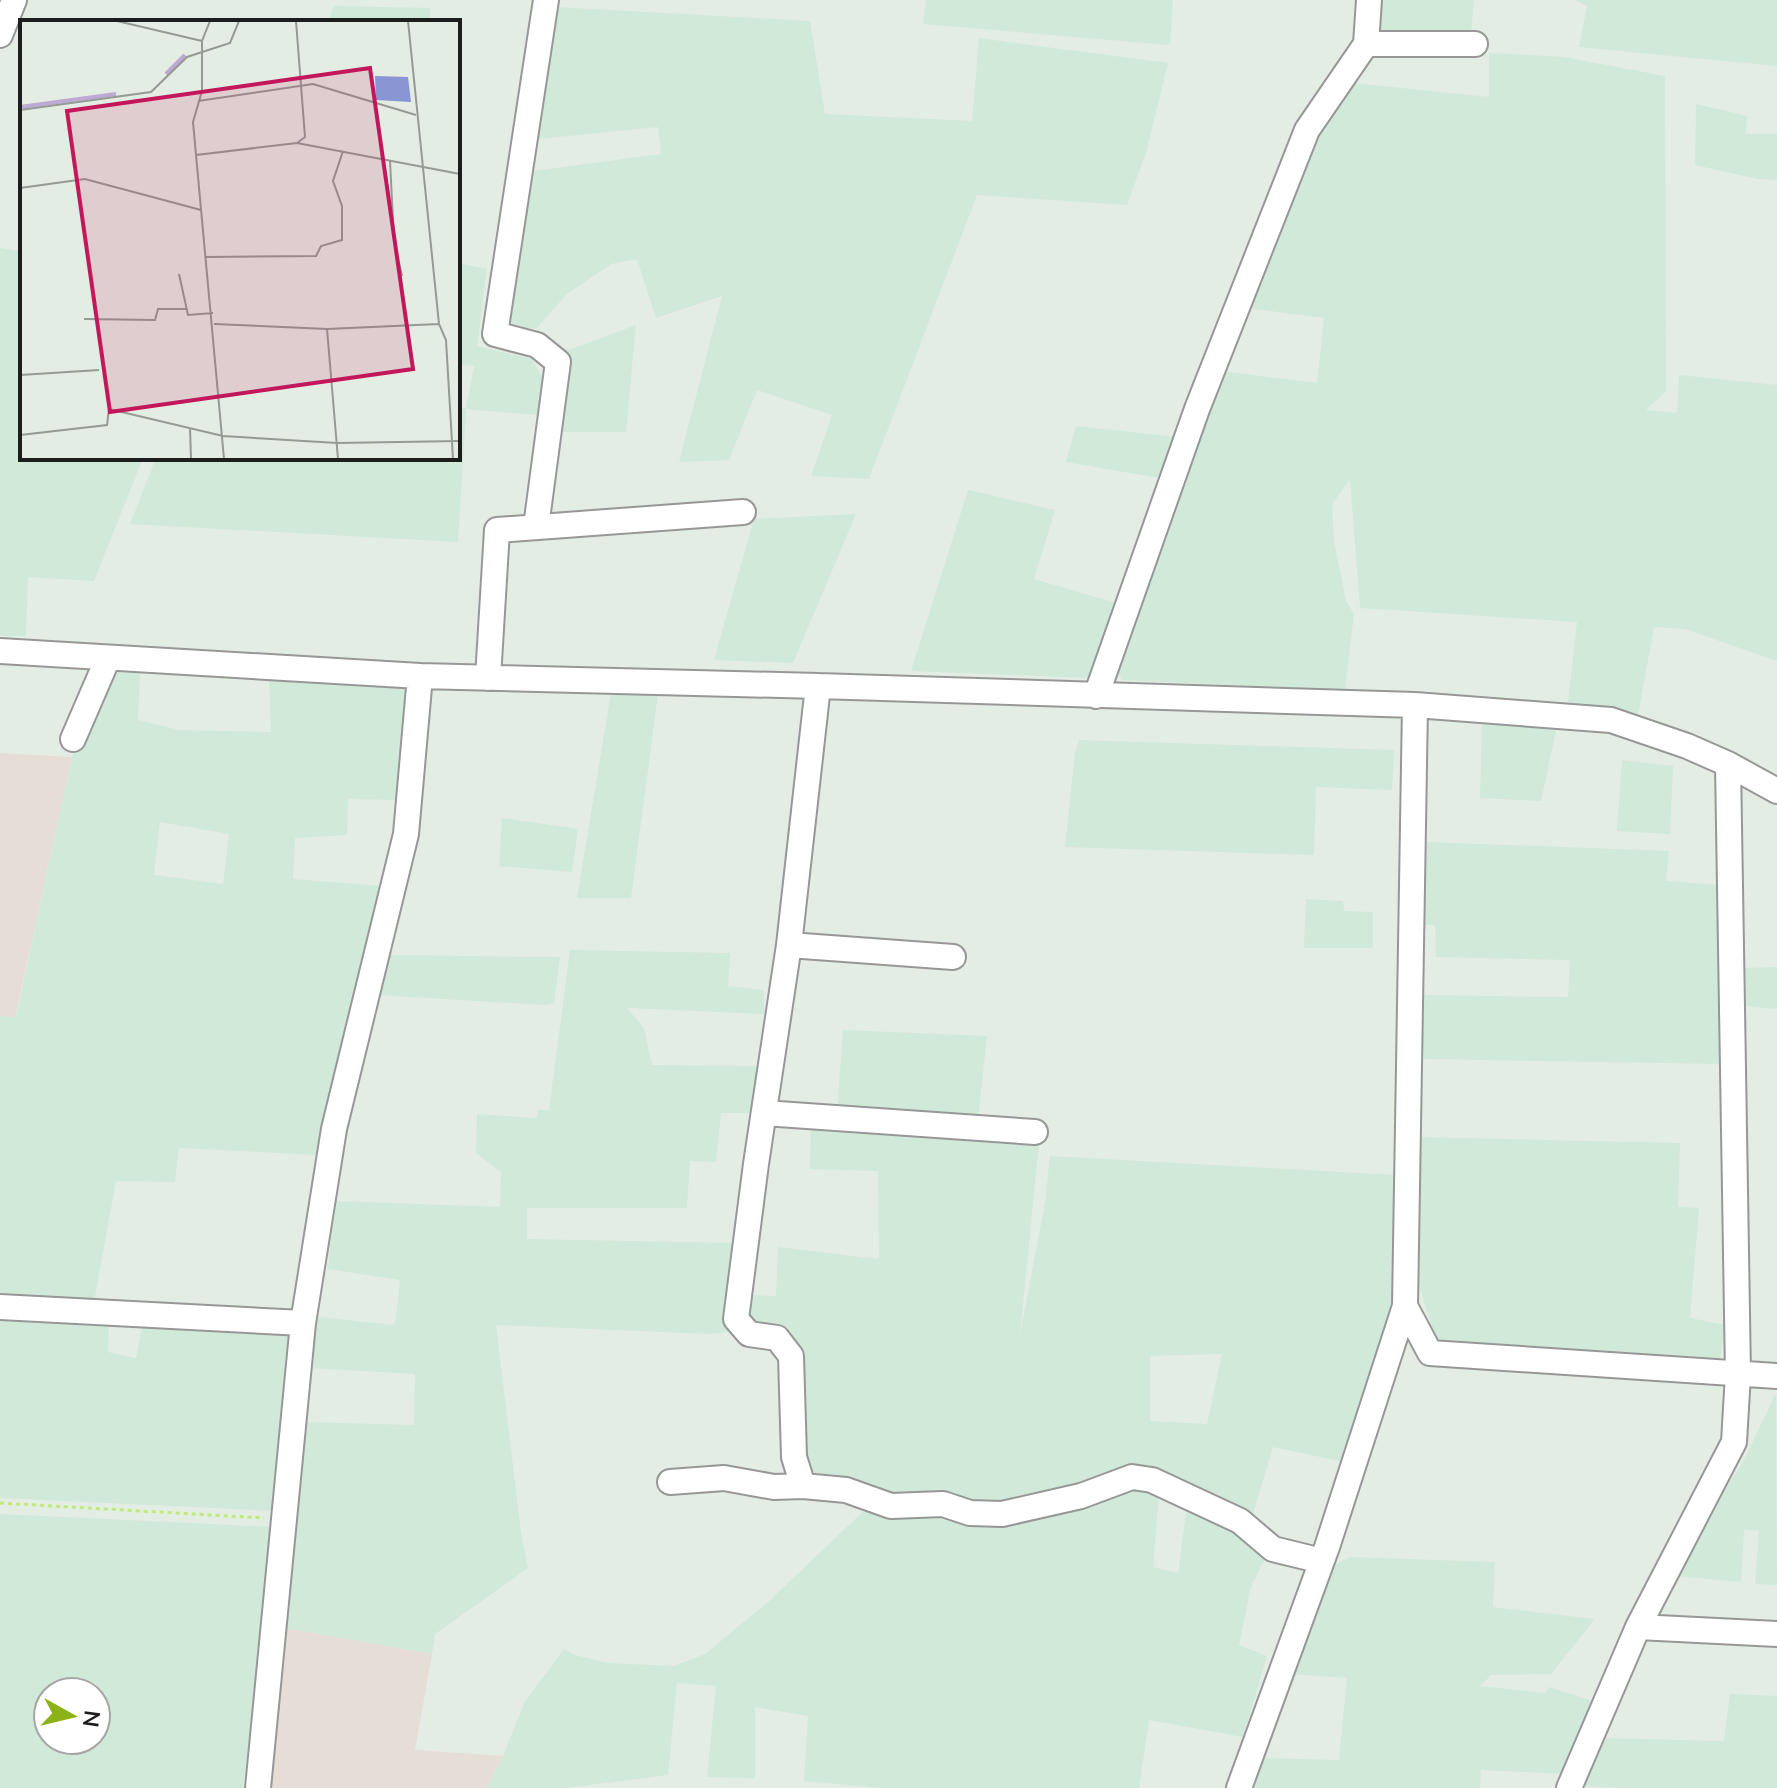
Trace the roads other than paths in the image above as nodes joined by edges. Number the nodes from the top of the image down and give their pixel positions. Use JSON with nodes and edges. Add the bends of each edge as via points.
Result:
{"nodes":[{"id":1,"x":14,"y":0,"type":"edge"},
{"id":2,"x":546,"y":0,"type":"edge"},
{"id":3,"x":1369,"y":0,"type":"edge"},
{"id":4,"x":0,"y":35,"type":"edge"},
{"id":5,"x":1366,"y":44,"type":"junction"},
{"id":6,"x":1475,"y":44,"type":"dead end"},
{"id":7,"x":743,"y":512,"type":"dead end"},
{"id":8,"x":536,"y":527,"type":"junction"},
{"id":9,"x":0,"y":651,"type":"edge"},
{"id":10,"x":108,"y":658,"type":"junction"},
{"id":11,"x":420,"y":676,"type":"junction"},
{"id":12,"x":488,"y":678,"type":"junction"},
{"id":13,"x":818,"y":686,"type":"junction"},
{"id":14,"x":1096,"y":696,"type":"junction"},
{"id":15,"x":1415,"y":705,"type":"junction"},
{"id":16,"x":73,"y":739,"type":"dead end"},
{"id":17,"x":1728,"y":764,"type":"junction"},
{"id":18,"x":1777,"y":791,"type":"edge"},
{"id":19,"x":789,"y":945,"type":"junction"},
{"id":20,"x":953,"y":957,"type":"dead end"},
{"id":21,"x":764,"y":1113,"type":"junction"},
{"id":22,"x":1035,"y":1132,"type":"dead end"},
{"id":23,"x":1405,"y":1306,"type":"junction"},
{"id":24,"x":0,"y":1307,"type":"edge"},
{"id":25,"x":303,"y":1323,"type":"junction"},
{"id":26,"x":1738,"y":1374,"type":"junction"},
{"id":27,"x":1777,"y":1376,"type":"edge"},
{"id":28,"x":670,"y":1482,"type":"dead end"},
{"id":29,"x":803,"y":1486,"type":"junction"},
{"id":30,"x":1322,"y":1561,"type":"junction"},
{"id":31,"x":1638,"y":1627,"type":"junction"},
{"id":32,"x":1777,"y":1634,"type":"edge"},
{"id":33,"x":258,"y":1788,"type":"edge"},
{"id":34,"x":1239,"y":1788,"type":"edge"},
{"id":35,"x":1569,"y":1788,"type":"edge"}],
"edges":[{"from":1,"to":4,"type":"street"},
{"from":2,"to":8,"type":"street","via":[[495,334],[537,345],[558,362]]},
{"from":3,"to":5,"type":"street"},
{"from":5,"to":6,"type":"street"},
{"from":5,"to":14,"type":"street","via":[[1307,130],[1197,409]]},
{"from":7,"to":8,"type":"street"},
{"from":8,"to":12,"type":"street","via":[[497,530]]},
{"from":9,"to":10,"type":"street"},
{"from":10,"to":11,"type":"street"},
{"from":10,"to":16,"type":"street"},
{"from":11,"to":12,"type":"street"},
{"from":11,"to":25,"type":"street","via":[[406,834],[334,1129]]},
{"from":12,"to":13,"type":"street"},
{"from":13,"to":14,"type":"street"},
{"from":13,"to":19,"type":"street"},
{"from":14,"to":15,"type":"street"},
{"from":15,"to":17,"type":"street","via":[[1611,720]]},
{"from":15,"to":23,"type":"street"},
{"from":17,"to":18,"type":"street"},
{"from":17,"to":26,"type":"street"},
{"from":19,"to":20,"type":"street"},
{"from":19,"to":21,"type":"street"},
{"from":21,"to":22,"type":"street"},
{"from":21,"to":29,"type":"street","via":[[736,1319],[749,1334],[777,1338],[791,1356],[794,1457]]},
{"from":23,"to":26,"type":"street","via":[[1430,1353]]},
{"from":23,"to":30,"type":"street"},
{"from":24,"to":25,"type":"street"},
{"from":25,"to":33,"type":"street"},
{"from":26,"to":27,"type":"street"},
{"from":26,"to":31,"type":"street","via":[[1734,1442]]},
{"from":28,"to":29,"type":"street","via":[[724,1478]]},
{"from":29,"to":30,"type":"street","via":[[846,1490],[891,1506],[943,1504],[970,1513],[1002,1514],[1081,1496],[1132,1477],[1152,1480],[1240,1521],[1273,1549]]},
{"from":30,"to":34,"type":"street"},
{"from":31,"to":32,"type":"street"},
{"from":31,"to":35,"type":"street"}]}
